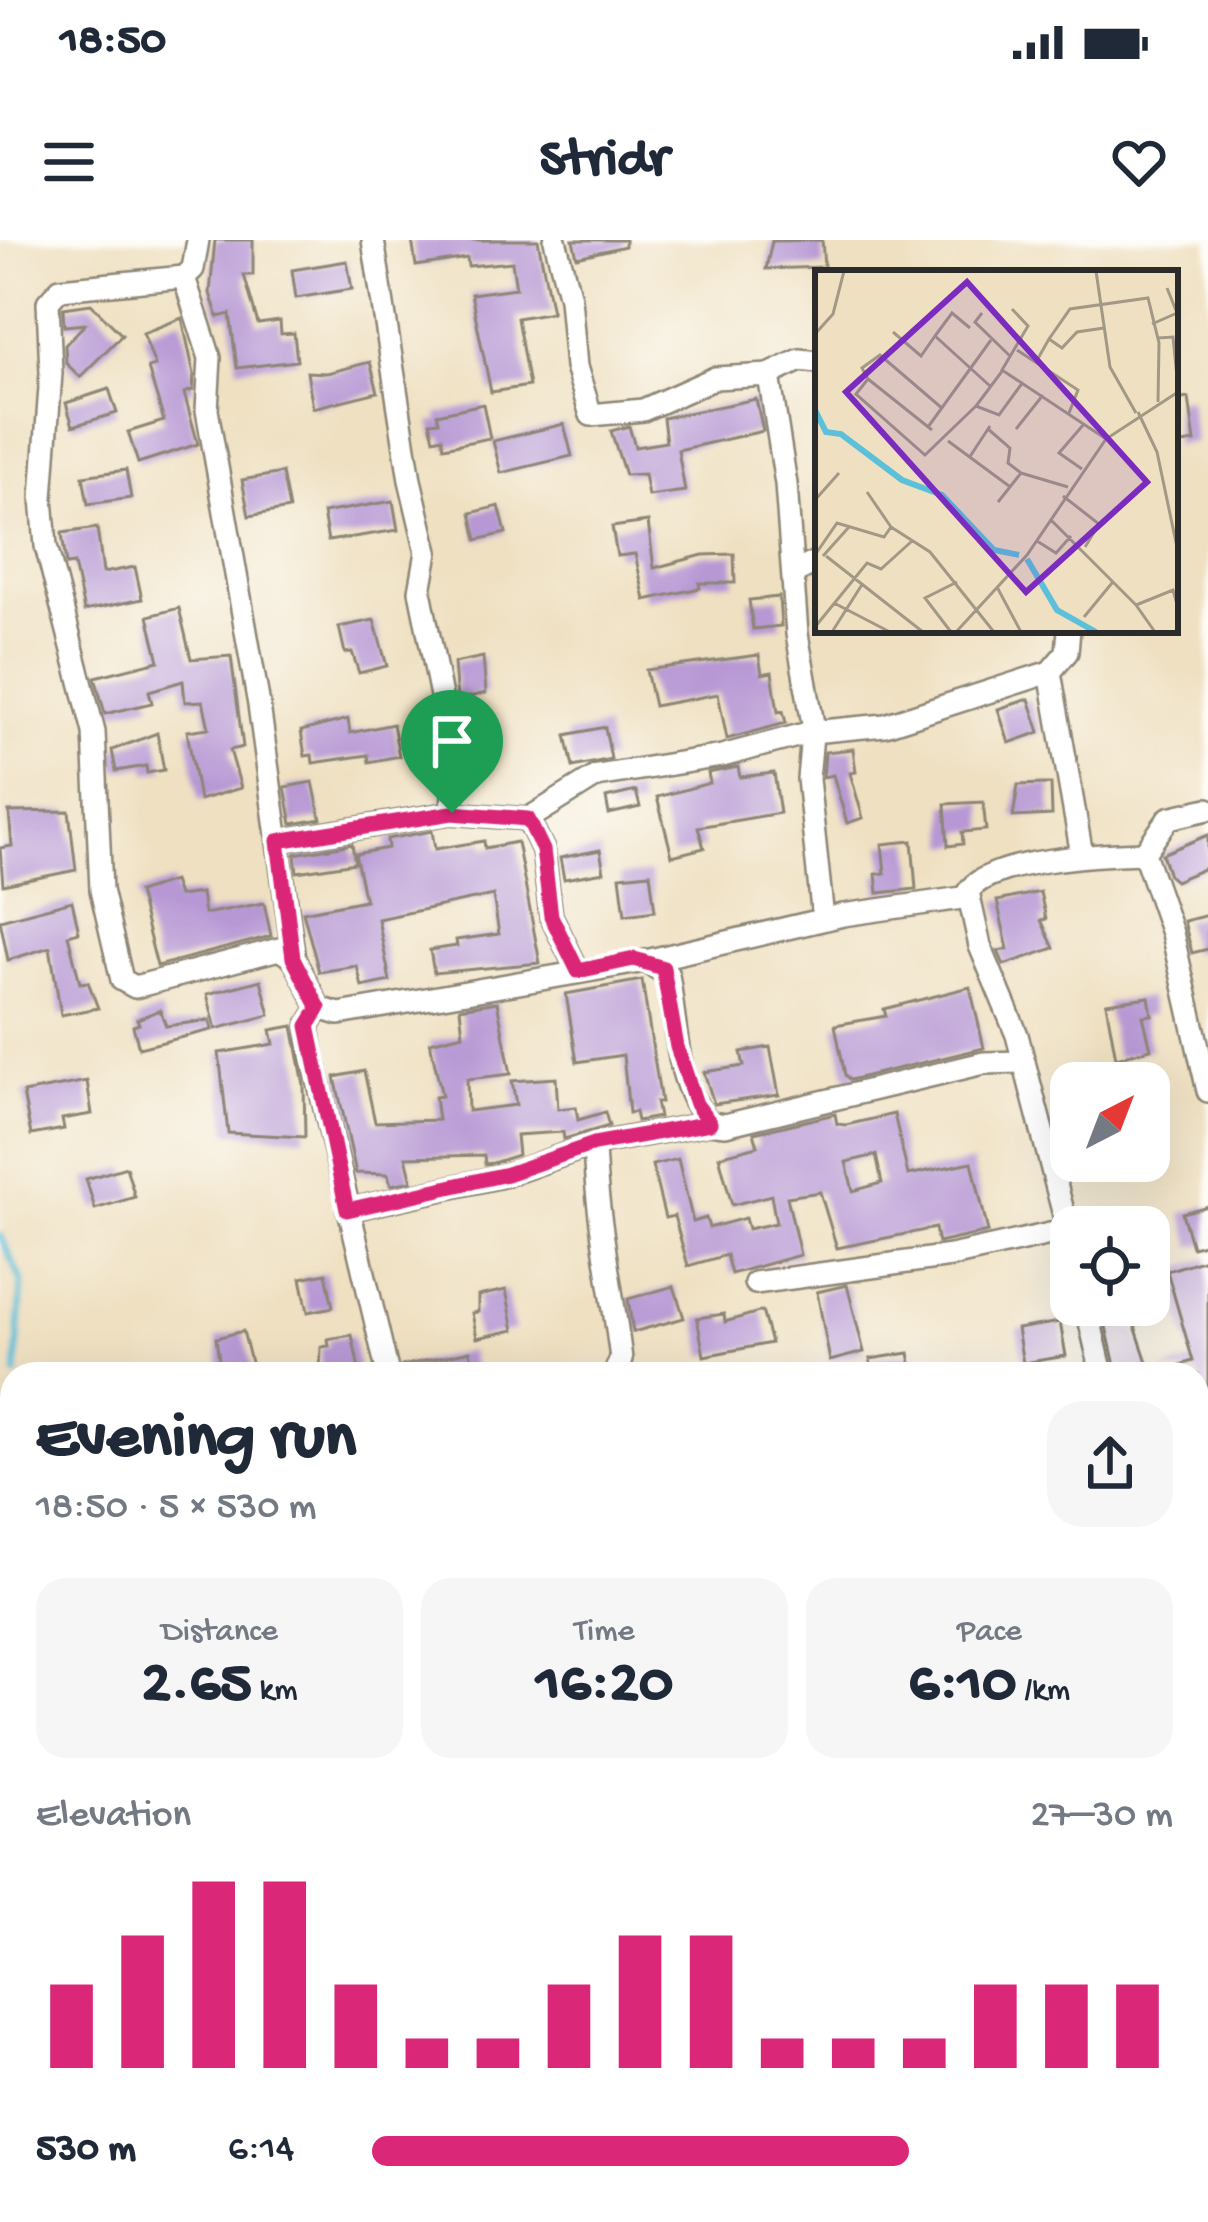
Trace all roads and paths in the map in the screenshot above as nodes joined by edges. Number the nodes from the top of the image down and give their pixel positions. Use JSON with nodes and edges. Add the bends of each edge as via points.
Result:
{"nodes":[{"id":1,"x":198,"y":240,"type":"edge"},
{"id":2,"x":374,"y":240,"type":"edge"},
{"id":3,"x":555,"y":240,"type":"edge"},
{"id":4,"x":184,"y":277,"type":"junction"},
{"id":5,"x":815,"y":362,"type":"edge"},
{"id":6,"x":769,"y":375,"type":"junction"},
{"id":7,"x":815,"y":562,"type":"edge"},
{"id":8,"x":794,"y":573,"type":"junction"},
{"id":9,"x":1069,"y":633,"type":"edge"},
{"id":10,"x":1051,"y":672,"type":"junction"},
{"id":11,"x":812,"y":732,"type":"junction"},
{"id":12,"x":1208,"y":809,"type":"edge"},
{"id":13,"x":452,"y":813,"type":"junction"},
{"id":14,"x":528,"y":819,"type":"junction"},
{"id":15,"x":278,"y":841,"type":"junction"},
{"id":16,"x":1144,"y":853,"type":"junction"},
{"id":17,"x":1082,"y":855,"type":"junction"},
{"id":18,"x":969,"y":897,"type":"junction"},
{"id":19,"x":823,"y":919,"type":"junction"},
{"id":20,"x":293,"y":958,"type":"junction"},
{"id":21,"x":645,"y":961,"type":"junction"},
{"id":22,"x":578,"y":971,"type":"junction"},
{"id":23,"x":319,"y":1008,"type":"junction"},
{"id":24,"x":1200,"y":1011,"type":"edge"},
{"id":25,"x":1022,"y":1062,"type":"junction"},
{"id":26,"x":1208,"y":1091,"type":"edge"},
{"id":27,"x":710,"y":1123,"type":"junction"},
{"id":28,"x":594,"y":1144,"type":"junction"},
{"id":29,"x":1062,"y":1206,"type":"edge"},
{"id":30,"x":347,"y":1210,"type":"junction"},
{"id":31,"x":1050,"y":1239,"type":"edge"},
{"id":32,"x":755,"y":1283,"type":"dead end"},
{"id":33,"x":1091,"y":1326,"type":"edge"},
{"id":34,"x":385,"y":1362,"type":"edge"},
{"id":35,"x":620,"y":1362,"type":"edge"},
{"id":36,"x":1099,"y":1362,"type":"edge"}],
"edges":[{"from":1,"to":4,"type":"street"},
{"from":2,"to":13,"type":"street","via":[[427,552],[420,591],[456,771]]},
{"from":3,"to":6,"type":"street","via":[[591,415],[643,410],[715,378]]},
{"from":4,"to":15,"type":"street","via":[[210,358],[207,410]]},
{"from":4,"to":20,"type":"street","via":[[60,289],[48,302],[46,546],[94,732],[101,890],[113,959],[128,985],[266,949]]},
{"from":5,"to":6,"type":"street","via":[[800,359]]},
{"from":6,"to":8,"type":"street"},
{"from":7,"to":8,"type":"street"},
{"from":8,"to":11,"type":"street"},
{"from":9,"to":10,"type":"street","via":[[1067,652]]},
{"from":10,"to":11,"type":"street","via":[[885,725]]},
{"from":10,"to":17,"type":"street"},
{"from":11,"to":14,"type":"street","via":[[597,776]]},
{"from":11,"to":19,"type":"street","via":[[812,849]]},
{"from":12,"to":16,"type":"street","via":[[1168,818]]},
{"from":13,"to":14,"type":"street"},
{"from":13,"to":15,"type":"street"},
{"from":14,"to":22,"type":"street","via":[[543,850],[551,916]]},
{"from":15,"to":20,"type":"street"},
{"from":16,"to":17,"type":"street"},
{"from":16,"to":24,"type":"street"},
{"from":17,"to":18,"type":"street","via":[[985,876]]},
{"from":18,"to":19,"type":"street"},
{"from":18,"to":25,"type":"street"},
{"from":19,"to":21,"type":"street"},
{"from":20,"to":23,"type":"street"},
{"from":21,"to":22,"type":"street"},
{"from":21,"to":27,"type":"street","via":[[668,975],[677,1047]]},
{"from":22,"to":23,"type":"street","via":[[339,1014]]},
{"from":23,"to":30,"type":"street","via":[[308,1026]]},
{"from":24,"to":26,"type":"street"},
{"from":25,"to":27,"type":"street","via":[[984,1063]]},
{"from":25,"to":29,"type":"street"},
{"from":27,"to":28,"type":"street"},
{"from":28,"to":30,"type":"street","via":[[507,1174]]},
{"from":28,"to":35,"type":"street"},
{"from":30,"to":34,"type":"street"},
{"from":31,"to":32,"type":"street"},
{"from":33,"to":36,"type":"street"}]}
